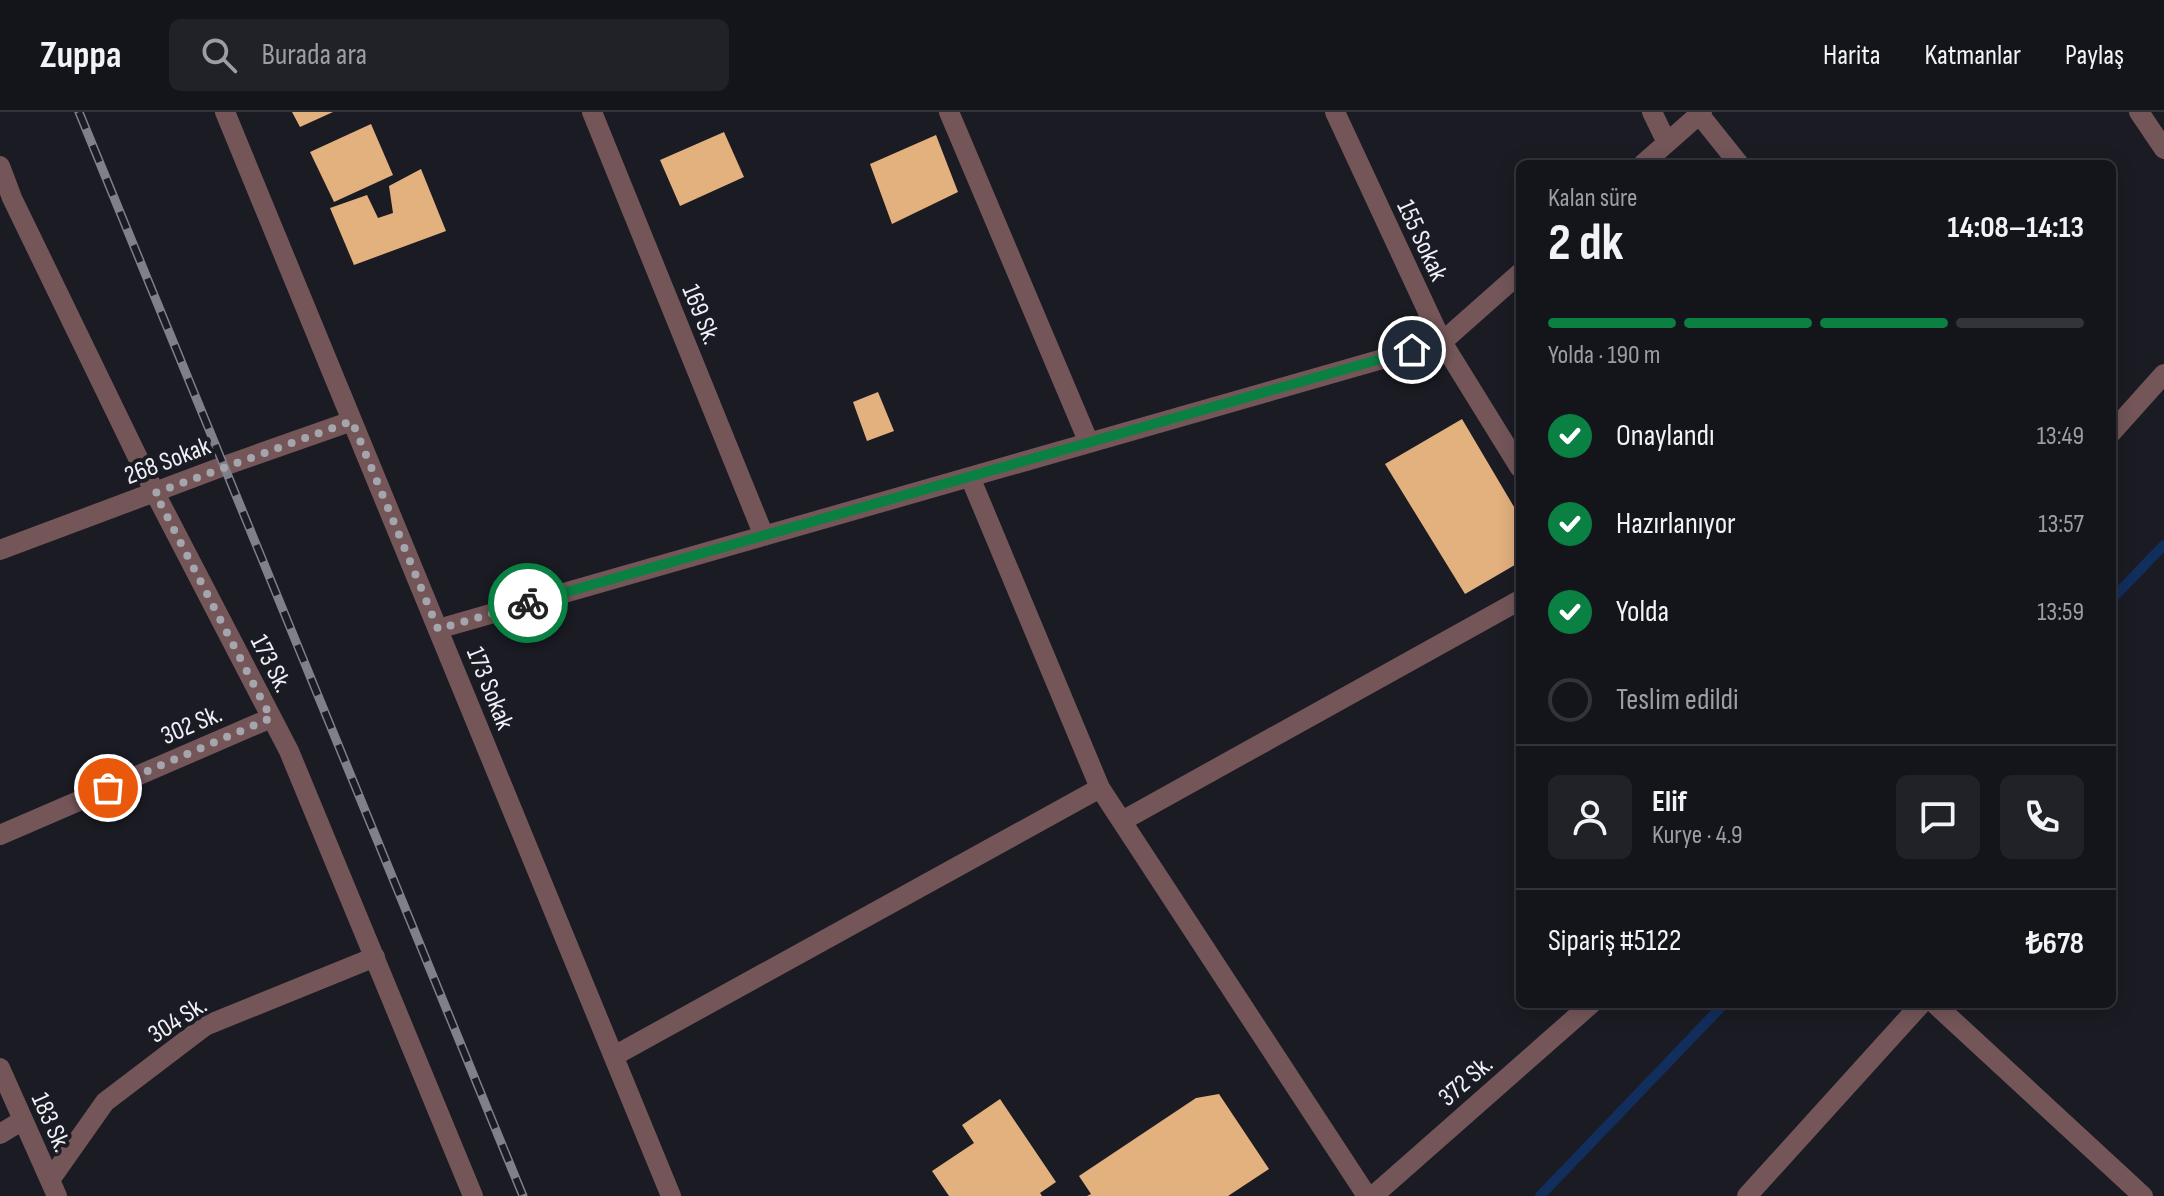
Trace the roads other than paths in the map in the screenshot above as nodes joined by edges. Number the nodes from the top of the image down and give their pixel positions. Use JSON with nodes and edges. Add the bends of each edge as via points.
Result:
{"nodes":[{"id":1,"x":225,"y":112,"type":"edge"},
{"id":2,"x":592,"y":112,"type":"edge"},
{"id":3,"x":949,"y":112,"type":"edge"},
{"id":4,"x":1335,"y":112,"type":"edge"},
{"id":5,"x":1652,"y":112,"type":"edge"},
{"id":6,"x":2139,"y":112,"type":"edge"},
{"id":7,"x":1701,"y":113,"type":"edge"},
{"id":8,"x":1667,"y":143,"type":"junction"},
{"id":9,"x":2164,"y":149,"type":"edge"},
{"id":10,"x":1648,"y":160,"type":"edge"},
{"id":11,"x":1736,"y":160,"type":"edge"},
{"id":12,"x":0,"y":166,"type":"edge"},
{"id":13,"x":6,"y":200,"type":"edge"},
{"id":14,"x":1516,"y":277,"type":"edge"},
{"id":15,"x":1442,"y":342,"type":"junction"},
{"id":16,"x":2164,"y":374,"type":"edge"},
{"id":17,"x":352,"y":421,"type":"junction"},
{"id":18,"x":2116,"y":428,"type":"edge"},
{"id":19,"x":1089,"y":443,"type":"junction"},
{"id":20,"x":1516,"y":462,"type":"edge"},
{"id":21,"x":970,"y":477,"type":"junction"},
{"id":22,"x":155,"y":493,"type":"junction"},
{"id":23,"x":764,"y":536,"type":"junction"},
{"id":24,"x":0,"y":550,"type":"edge"},
{"id":25,"x":1516,"y":602,"type":"edge"},
{"id":26,"x":438,"y":629,"type":"junction"},
{"id":27,"x":271,"y":718,"type":"junction"},
{"id":28,"x":1100,"y":788,"type":"junction"},
{"id":29,"x":1122,"y":821,"type":"junction"},
{"id":30,"x":0,"y":835,"type":"edge"},
{"id":31,"x":375,"y":957,"type":"junction"},
{"id":32,"x":1586,"y":1008,"type":"edge"},
{"id":33,"x":1917,"y":1008,"type":"edge"},
{"id":34,"x":1939,"y":1008,"type":"edge"},
{"id":35,"x":614,"y":1056,"type":"junction"},
{"id":36,"x":0,"y":1068,"type":"edge"},
{"id":37,"x":23,"y":1120,"type":"junction"},
{"id":38,"x":0,"y":1134,"type":"edge"},
{"id":39,"x":53,"y":1188,"type":"edge"},
{"id":40,"x":473,"y":1196,"type":"edge"},
{"id":41,"x":671,"y":1196,"type":"edge"},
{"id":42,"x":1367,"y":1196,"type":"edge"},
{"id":43,"x":1373,"y":1196,"type":"edge"},
{"id":44,"x":1747,"y":1196,"type":"edge"},
{"id":45,"x":2143,"y":1196,"type":"edge"}],
"edges":[{"from":1,"to":17,"type":"street","name":"173 Sokak"},
{"from":2,"to":23,"type":"street","name":"169 Sk."},
{"from":3,"to":19,"type":"street"},
{"from":4,"to":15,"type":"street","name":"155 Sokak"},
{"from":5,"to":8,"type":"street"},
{"from":6,"to":9,"type":"street"},
{"from":7,"to":8,"type":"street"},
{"from":7,"to":11,"type":"street"},
{"from":8,"to":10,"type":"street"},
{"from":12,"to":13,"type":"street","name":"173 Sk."},
{"from":13,"to":22,"type":"street","name":"173 Sk."},
{"from":14,"to":15,"type":"street"},
{"from":15,"to":19,"type":"street"},
{"from":15,"to":20,"type":"street","name":"155 Sokak"},
{"from":16,"to":18,"type":"street"},
{"from":17,"to":22,"type":"street","name":"268 Sokak"},
{"from":17,"to":26,"type":"street","name":"173 Sokak"},
{"from":19,"to":21,"type":"street"},
{"from":21,"to":23,"type":"street"},
{"from":21,"to":28,"type":"street"},
{"from":22,"to":24,"type":"street","name":"268 Sokak"},
{"from":22,"to":27,"type":"street","name":"173 Sk."},
{"from":23,"to":26,"type":"street"},
{"from":25,"to":29,"type":"street"},
{"from":26,"to":35,"type":"street","name":"173 Sokak"},
{"from":27,"to":30,"type":"street","name":"302 Sk."},
{"from":27,"to":31,"type":"street","name":"173 Sk."},
{"from":28,"to":29,"type":"street"},
{"from":28,"to":35,"type":"street"},
{"from":29,"to":42,"type":"street"},
{"from":31,"to":39,"type":"street","name":"304 Sk.","via":[[205,1026],[105,1102]]},
{"from":31,"to":40,"type":"street","name":"173 Sk."},
{"from":32,"to":43,"type":"street","name":"372 Sk."},
{"from":33,"to":44,"type":"street"},
{"from":34,"to":45,"type":"street"},
{"from":35,"to":41,"type":"street","name":"173 Sokak"},
{"from":36,"to":37,"type":"street","name":"183 Sk."},
{"from":37,"to":38,"type":"street"},
{"from":37,"to":39,"type":"street","name":"183 Sk."}]}
